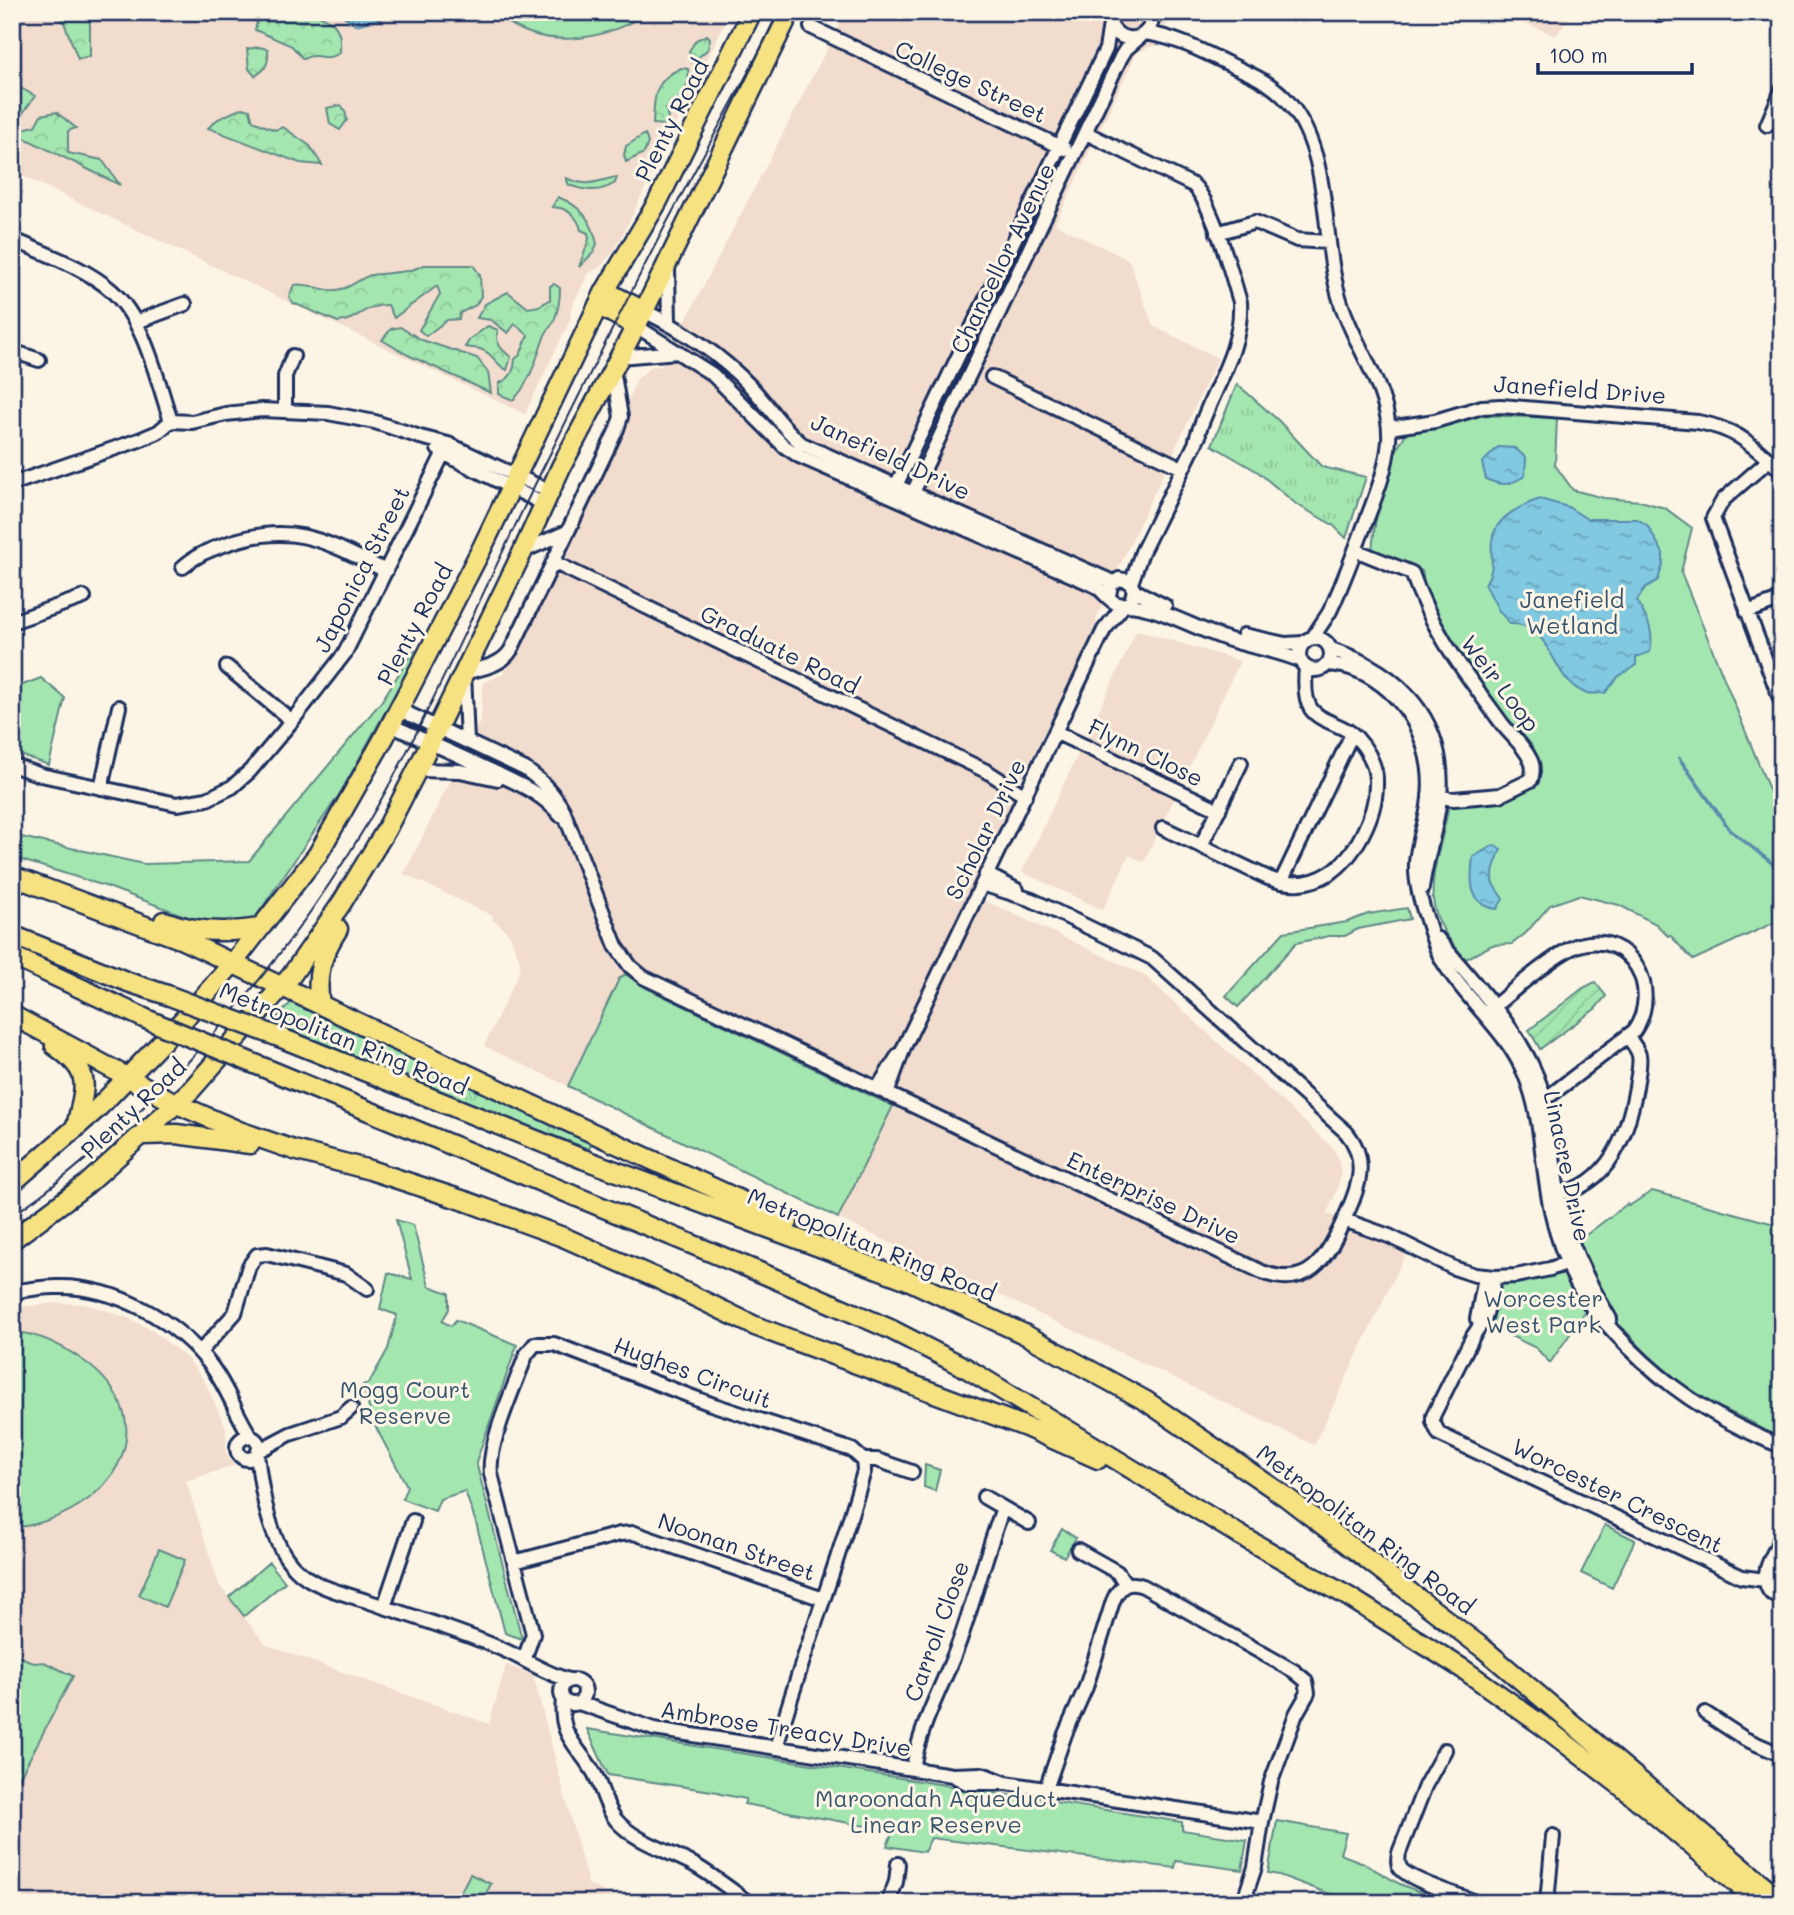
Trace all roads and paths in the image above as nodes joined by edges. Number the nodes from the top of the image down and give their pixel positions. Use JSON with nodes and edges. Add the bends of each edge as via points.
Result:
{"nodes":[{"id":1,"x":752,"y":12,"type":"edge"},
{"id":2,"x":790,"y":12,"type":"edge"},
{"id":3,"x":1153,"y":12,"type":"edge"},
{"id":4,"x":1108,"y":16,"type":"edge"},
{"id":5,"x":811,"y":27,"type":"dead end"},
{"id":6,"x":1143,"y":35,"type":"junction"},
{"id":7,"x":1183,"y":42,"type":"junction"},
{"id":8,"x":1782,"y":90,"type":"edge"},
{"id":9,"x":1768,"y":125,"type":"dead end"},
{"id":10,"x":1086,"y":133,"type":"junction"},
{"id":11,"x":1058,"y":146,"type":"junction"},
{"id":12,"x":1075,"y":154,"type":"junction"},
{"id":13,"x":1217,"y":233,"type":"junction"},
{"id":14,"x":1327,"y":238,"type":"junction"},
{"id":15,"x":12,"y":239,"type":"edge"},
{"id":16,"x":1011,"y":244,"type":"junction"},
{"id":17,"x":1028,"y":253,"type":"junction"},
{"id":18,"x":668,"y":259,"type":"junction"},
{"id":19,"x":601,"y":298,"type":"junction"},
{"id":20,"x":185,"y":304,"type":"dead end"},
{"id":21,"x":640,"y":318,"type":"junction"},
{"id":22,"x":136,"y":321,"type":"junction"},
{"id":23,"x":669,"y":324,"type":"junction"},
{"id":24,"x":12,"y":351,"type":"edge"},
{"id":25,"x":678,"y":352,"type":"junction"},
{"id":26,"x":293,"y":356,"type":"dead end"},
{"id":27,"x":39,"y":360,"type":"dead end"},
{"id":28,"x":616,"y":363,"type":"junction"},
{"id":29,"x":992,"y":377,"type":"dead end"},
{"id":30,"x":749,"y":385,"type":"junction"},
{"id":31,"x":744,"y":407,"type":"junction"},
{"id":32,"x":285,"y":410,"type":"junction"},
{"id":33,"x":171,"y":421,"type":"junction"},
{"id":34,"x":1389,"y":428,"type":"junction"},
{"id":35,"x":445,"y":448,"type":"junction"},
{"id":36,"x":1769,"y":460,"type":"junction"},
{"id":37,"x":1182,"y":468,"type":"junction"},
{"id":38,"x":1782,"y":471,"type":"edge"},
{"id":39,"x":514,"y":482,"type":"junction"},
{"id":40,"x":12,"y":484,"type":"edge"},
{"id":41,"x":893,"y":491,"type":"junction"},
{"id":42,"x":547,"y":498,"type":"junction"},
{"id":43,"x":910,"y":498,"type":"junction"},
{"id":44,"x":567,"y":531,"type":"junction"},
{"id":45,"x":1355,"y":550,"type":"junction"},
{"id":46,"x":523,"y":551,"type":"junction"},
{"id":47,"x":553,"y":562,"type":"junction"},
{"id":48,"x":183,"y":567,"type":"dead end"},
{"id":49,"x":386,"y":571,"type":"junction"},
{"id":50,"x":1125,"y":584,"type":"junction"},
{"id":51,"x":83,"y":597,"type":"dead end"},
{"id":52,"x":1109,"y":597,"type":"junction"},
{"id":53,"x":1782,"y":599,"type":"edge"},
{"id":54,"x":1126,"y":605,"type":"junction"},
{"id":55,"x":1747,"y":612,"type":"junction"},
{"id":56,"x":12,"y":622,"type":"edge"},
{"id":57,"x":1104,"y":630,"type":"junction"},
{"id":58,"x":1318,"y":643,"type":"junction"},
{"id":59,"x":1304,"y":664,"type":"junction"},
{"id":60,"x":227,"y":667,"type":"dead end"},
{"id":61,"x":1324,"y":667,"type":"junction"},
{"id":62,"x":464,"y":673,"type":"junction"},
{"id":63,"x":1307,"y":698,"type":"junction"},
{"id":64,"x":1782,"y":704,"type":"edge"},
{"id":65,"x":118,"y":707,"type":"dead end"},
{"id":66,"x":394,"y":717,"type":"junction"},
{"id":67,"x":292,"y":721,"type":"junction"},
{"id":68,"x":1055,"y":732,"type":"junction"},
{"id":69,"x":1352,"y":734,"type":"junction"},
{"id":70,"x":434,"y":735,"type":"junction"},
{"id":71,"x":467,"y":741,"type":"junction"},
{"id":72,"x":1241,"y":763,"type":"dead end"},
{"id":73,"x":12,"y":765,"type":"edge"},
{"id":74,"x":417,"y":770,"type":"junction"},
{"id":75,"x":515,"y":782,"type":"junction"},
{"id":76,"x":101,"y":788,"type":"junction"},
{"id":77,"x":1027,"y":791,"type":"junction"},
{"id":78,"x":1435,"y":796,"type":"junction"},
{"id":79,"x":1219,"y":810,"type":"junction"},
{"id":80,"x":566,"y":823,"type":"junction"},
{"id":81,"x":1163,"y":828,"type":"dead end"},
{"id":82,"x":386,"y":830,"type":"junction"},
{"id":83,"x":1201,"y":846,"type":"junction"},
{"id":84,"x":12,"y":875,"type":"edge"},
{"id":85,"x":984,"y":879,"type":"junction"},
{"id":86,"x":1281,"y":882,"type":"junction"},
{"id":87,"x":260,"y":928,"type":"junction"},
{"id":88,"x":12,"y":935,"type":"edge"},
{"id":89,"x":12,"y":956,"type":"edge"},
{"id":90,"x":227,"y":960,"type":"junction"},
{"id":91,"x":288,"y":990,"type":"junction"},
{"id":92,"x":320,"y":1004,"type":"junction"},
{"id":93,"x":1489,"y":1011,"type":"junction"},
{"id":94,"x":12,"y":1015,"type":"edge"},
{"id":95,"x":1628,"y":1037,"type":"junction"},
{"id":96,"x":123,"y":1074,"type":"junction"},
{"id":97,"x":882,"y":1092,"type":"junction"},
{"id":98,"x":1539,"y":1099,"type":"junction"},
{"id":99,"x":184,"y":1107,"type":"junction"},
{"id":100,"x":76,"y":1128,"type":"junction"},
{"id":101,"x":143,"y":1135,"type":"junction"},
{"id":102,"x":370,"y":1170,"type":"junction"},
{"id":103,"x":12,"y":1183,"type":"edge"},
{"id":104,"x":1558,"y":1194,"type":"junction"},
{"id":105,"x":1346,"y":1216,"type":"junction"},
{"id":106,"x":12,"y":1240,"type":"edge"},
{"id":107,"x":1570,"y":1255,"type":"junction"},
{"id":108,"x":1490,"y":1277,"type":"junction"},
{"id":109,"x":908,"y":1280,"type":"junction"},
{"id":110,"x":367,"y":1289,"type":"dead end"},
{"id":111,"x":12,"y":1292,"type":"edge"},
{"id":112,"x":109,"y":1296,"type":"junction"},
{"id":113,"x":12,"y":1299,"type":"edge"},
{"id":114,"x":200,"y":1352,"type":"junction"},
{"id":115,"x":351,"y":1408,"type":"dead end"},
{"id":116,"x":236,"y":1414,"type":"junction"},
{"id":117,"x":238,"y":1441,"type":"junction"},
{"id":118,"x":1781,"y":1446,"type":"edge"},
{"id":119,"x":253,"y":1448,"type":"junction"},
{"id":120,"x":863,"y":1460,"type":"junction"},
{"id":121,"x":912,"y":1472,"type":"dead end"},
{"id":122,"x":1147,"y":1478,"type":"junction"},
{"id":123,"x":984,"y":1497,"type":"dead end"},
{"id":124,"x":1003,"y":1508,"type":"junction"},
{"id":125,"x":412,"y":1521,"type":"dead end"},
{"id":126,"x":1029,"y":1523,"type":"dead end"},
{"id":127,"x":1782,"y":1537,"type":"edge"},
{"id":128,"x":1079,"y":1550,"type":"dead end"},
{"id":129,"x":1782,"y":1558,"type":"edge"},
{"id":130,"x":514,"y":1562,"type":"junction"},
{"id":131,"x":1769,"y":1581,"type":"junction"},
{"id":132,"x":1126,"y":1584,"type":"junction"},
{"id":133,"x":1782,"y":1596,"type":"edge"},
{"id":134,"x":823,"y":1598,"type":"junction"},
{"id":135,"x":384,"y":1607,"type":"junction"},
{"id":136,"x":524,"y":1660,"type":"junction"},
{"id":137,"x":539,"y":1669,"type":"junction"},
{"id":138,"x":569,"y":1680,"type":"junction"},
{"id":139,"x":585,"y":1689,"type":"junction"},
{"id":140,"x":562,"y":1696,"type":"junction"},
{"id":141,"x":577,"y":1704,"type":"junction"},
{"id":142,"x":1705,"y":1713,"type":"dead end"},
{"id":143,"x":616,"y":1716,"type":"junction"},
{"id":144,"x":564,"y":1730,"type":"junction"},
{"id":145,"x":776,"y":1748,"type":"junction"},
{"id":146,"x":1445,"y":1749,"type":"dead end"},
{"id":147,"x":1782,"y":1755,"type":"edge"},
{"id":148,"x":913,"y":1769,"type":"junction"},
{"id":149,"x":1046,"y":1789,"type":"junction"},
{"id":150,"x":1262,"y":1822,"type":"junction"},
{"id":151,"x":1553,"y":1836,"type":"dead end"},
{"id":152,"x":898,"y":1864,"type":"dead end"},
{"id":153,"x":1782,"y":1901,"type":"edge"},
{"id":154,"x":749,"y":1903,"type":"edge"},
{"id":155,"x":888,"y":1903,"type":"edge"},
{"id":156,"x":1243,"y":1903,"type":"edge"},
{"id":157,"x":1478,"y":1903,"type":"edge"},
{"id":158,"x":1547,"y":1903,"type":"edge"},
{"id":159,"x":1760,"y":1903,"type":"edge"}],
"edges":[{"from":1,"to":19,"type":"highway","name":"Plenty Road","via":[[657,203]]},
{"from":2,"to":18,"type":"highway","name":"Plenty Road"},
{"from":3,"to":6,"type":"street","name":"Chancellor Avenue"},
{"from":3,"to":7,"type":"street"},
{"from":4,"to":6,"type":"street","via":[[1119,35]]},
{"from":4,"to":11,"type":"street","name":"Chancellor Avenue","via":[[1106,49]]},
{"from":5,"to":11,"type":"street","name":"College Street"},
{"from":6,"to":7,"type":"street"},
{"from":6,"to":10,"type":"street","name":"Chancellor Avenue","via":[[1121,57]]},
{"from":7,"to":14,"type":"street","via":[[1260,78],[1293,108],[1314,155]]},
{"from":8,"to":9,"type":"street"},
{"from":10,"to":12,"type":"street","name":"Chancellor Avenue"},
{"from":10,"to":13,"type":"street","via":[[1193,185]]},
{"from":11,"to":12,"type":"street","name":"College Street"},
{"from":11,"to":16,"type":"street","name":"Chancellor Avenue"},
{"from":12,"to":17,"type":"street","name":"Chancellor Avenue"},
{"from":13,"to":14,"type":"street","via":[[1255,222],[1301,240]]},
{"from":13,"to":37,"type":"street","via":[[1240,302],[1235,339]]},
{"from":14,"to":34,"type":"street","via":[[1341,303],[1379,389]]},
{"from":15,"to":22,"type":"street","via":[[100,282]]},
{"from":16,"to":17,"type":"street"},
{"from":16,"to":41,"type":"street","name":"Chancellor Avenue"},
{"from":17,"to":43,"type":"street","name":"Chancellor Avenue"},
{"from":18,"to":21,"type":"highway","name":"Plenty Road"},
{"from":18,"to":23,"type":"street"},
{"from":19,"to":21,"type":"highway","name":"Janefield Drive"},
{"from":19,"to":39,"type":"highway","name":"Plenty Road"},
{"from":20,"to":22,"type":"street"},
{"from":21,"to":23,"type":"street","name":"Janefield Drive"},
{"from":21,"to":25,"type":"street","name":"Janefield Drive"},
{"from":21,"to":28,"type":"highway","name":"Plenty Road"},
{"from":22,"to":33,"type":"street"},
{"from":23,"to":30,"type":"street","name":"Janefield Drive","via":[[725,362]]},
{"from":24,"to":27,"type":"street"},
{"from":25,"to":28,"type":"street"},
{"from":25,"to":31,"type":"street","name":"Janefield Drive","via":[[712,374]]},
{"from":26,"to":32,"type":"street","via":[[285,376]]},
{"from":28,"to":42,"type":"highway","name":"Plenty Road"},
{"from":28,"to":44,"type":"street","via":[[621,418]]},
{"from":29,"to":37,"type":"street"},
{"from":30,"to":31,"type":"street","via":[[750,397]]},
{"from":30,"to":41,"type":"street","name":"Janefield Drive","via":[[802,444]]},
{"from":31,"to":41,"type":"street","name":"Janefield Drive","via":[[799,456]]},
{"from":32,"to":33,"type":"street"},
{"from":32,"to":35,"type":"street","via":[[353,417]]},
{"from":33,"to":40,"type":"street","via":[[139,440]]},
{"from":34,"to":36,"type":"street","name":"Janefield Drive","via":[[1501,406],[1698,422],[1742,437]]},
{"from":34,"to":45,"type":"street","via":[[1385,472]]},
{"from":35,"to":39,"type":"street"},
{"from":35,"to":49,"type":"street","name":"Japonica Street"},
{"from":36,"to":38,"type":"street","name":"Janefield Drive"},
{"from":36,"to":55,"type":"street","via":[[1723,500],[1713,518]]},
{"from":37,"to":50,"type":"street"},
{"from":39,"to":42,"type":"street"},
{"from":39,"to":66,"type":"highway","name":"Plenty Road"},
{"from":41,"to":43,"type":"street","name":"Janefield Drive"},
{"from":42,"to":46,"type":"highway","name":"Plenty Road"},
{"from":43,"to":50,"type":"street","name":"Janefield Drive"},
{"from":43,"to":52,"type":"street","name":"Janefield Drive","via":[[1096,586]]},
{"from":44,"to":46,"type":"street"},
{"from":44,"to":47,"type":"street"},
{"from":45,"to":58,"type":"street"},
{"from":45,"to":78,"type":"street","name":"Weir Loop","via":[[1412,573],[1444,645],[1532,764],[1531,779],[1500,795]]},
{"from":46,"to":62,"type":"highway","name":"Plenty Road"},
{"from":47,"to":62,"type":"street","via":[[508,655],[493,665]]},
{"from":47,"to":77,"type":"street","name":"Graduate Road"},
{"from":48,"to":49,"type":"street","via":[[199,554],[231,542],[279,533],[318,540]]},
{"from":49,"to":67,"type":"street","name":"Japonica Street","via":[[345,653]]},
{"from":50,"to":52,"type":"street","via":[[1109,588]]},
{"from":50,"to":54,"type":"street","via":[[1133,599]]},
{"from":50,"to":58,"type":"street","name":"Janefield Drive","via":[[1154,602],[1229,631],[1285,644]]},
{"from":51,"to":56,"type":"street"},
{"from":52,"to":54,"type":"street","via":[[1115,604]]},
{"from":52,"to":57,"type":"street","name":"Scholar Drive"},
{"from":53,"to":55,"type":"street"},
{"from":54,"to":57,"type":"street","name":"Scholar Drive"},
{"from":54,"to":59,"type":"street","via":[[1145,607]]},
{"from":55,"to":64,"type":"street"},
{"from":57,"to":68,"type":"street","name":"Scholar Drive"},
{"from":58,"to":59,"type":"street","via":[[1300,652]]},
{"from":58,"to":61,"type":"street","via":[[1331,657]]},
{"from":58,"to":78,"type":"street","name":"Linacre Drive","via":[[1381,671],[1410,698],[1434,744],[1439,764]]},
{"from":59,"to":61,"type":"street","name":"Linacre Drive"},
{"from":59,"to":63,"type":"street"},
{"from":60,"to":67,"type":"street"},
{"from":61,"to":63,"type":"street"},
{"from":61,"to":78,"type":"street","name":"Linacre Drive","via":[[1361,671],[1401,703],[1425,747]]},
{"from":62,"to":70,"type":"highway","name":"Plenty Road"},
{"from":62,"to":71,"type":"street"},
{"from":63,"to":69,"type":"street","via":[[1315,713]]},
{"from":65,"to":76,"type":"street"},
{"from":66,"to":70,"type":"street","name":"Enterprise Drive"},
{"from":66,"to":87,"type":"highway","name":"Plenty Road","via":[[318,854]]},
{"from":67,"to":76,"type":"street","name":"Japonica Street","via":[[241,780],[222,794],[177,804]]},
{"from":68,"to":77,"type":"street","name":"Scholar Drive"},
{"from":68,"to":79,"type":"street","name":"Flynn Close"},
{"from":69,"to":86,"type":"street"},
{"from":69,"to":86,"type":"street","via":[[1369,755],[1377,784],[1363,830],[1349,855],[1328,874],[1301,883]]},
{"from":70,"to":71,"type":"street","name":"Enterprise Drive"},
{"from":70,"to":74,"type":"highway","name":"Plenty Road"},
{"from":70,"to":75,"type":"street","name":"Enterprise Drive"},
{"from":71,"to":80,"type":"street","name":"Enterprise Drive","via":[[543,782],[555,795]]},
{"from":72,"to":79,"type":"street"},
{"from":73,"to":76,"type":"street","name":"Japonica Street"},
{"from":74,"to":75,"type":"street","via":[[460,771]]},
{"from":74,"to":82,"type":"highway","name":"Plenty Road"},
{"from":75,"to":80,"type":"street","name":"Enterprise Drive","via":[[542,797]]},
{"from":77,"to":85,"type":"street","name":"Scholar Drive"},
{"from":78,"to":93,"type":"street","name":"Linacre Drive","via":[[1421,897],[1429,926]]},
{"from":79,"to":83,"type":"street"},
{"from":80,"to":97,"type":"street","name":"Enterprise Drive","via":[[616,946],[636,972]]},
{"from":81,"to":83,"type":"street"},
{"from":82,"to":91,"type":"highway","name":"Plenty Road"},
{"from":82,"to":92,"type":"highway","via":[[370,874],[327,947],[317,983]]},
{"from":83,"to":86,"type":"street"},
{"from":84,"to":87,"type":"highway","via":[[73,888],[191,929]]},
{"from":84,"to":90,"type":"highway"},
{"from":85,"to":97,"type":"street","name":"Scholar Drive","via":[[904,1046],[889,1068]]},
{"from":85,"to":105,"type":"street","name":"Enterprise Drive","via":[[1157,962],[1346,1132],[1355,1145],[1361,1170]]},
{"from":87,"to":90,"type":"highway","name":"Plenty Road"},
{"from":88,"to":109,"type":"highway","name":"Metropolitan Ring Road","bridge":true,"via":[[583,1159]]},
{"from":89,"to":122,"type":"highway","bridge":true,"via":[[146,1019],[890,1329],[997,1386]]},
{"from":90,"to":91,"type":"highway"},
{"from":90,"to":96,"type":"highway","name":"Plenty Road","via":[[185,1018]]},
{"from":91,"to":92,"type":"highway"},
{"from":91,"to":99,"type":"highway","name":"Plenty Road","via":[[234,1044]]},
{"from":92,"to":109,"type":"highway","via":[[737,1200],[868,1255]]},
{"from":93,"to":95,"type":"street","via":[[1568,950],[1587,943],[1602,944],[1629,957],[1643,978],[1643,1012]]},
{"from":93,"to":98,"type":"street","name":"Linacre Drive","via":[[1525,1051],[1539,1081]]},
{"from":94,"to":96,"type":"highway"},
{"from":94,"to":100,"type":"highway","via":[[81,1070],[85,1082]]},
{"from":95,"to":98,"type":"street"},
{"from":95,"to":104,"type":"street","via":[[1639,1060],[1622,1139],[1592,1179]]},
{"from":96,"to":99,"type":"highway"},
{"from":96,"to":100,"type":"highway","name":"Plenty Road"},
{"from":97,"to":105,"type":"street","name":"Enterprise Drive","via":[[1272,1276],[1296,1276],[1317,1266]]},
{"from":98,"to":104,"type":"street","name":"Linacre Drive"},
{"from":98,"to":107,"type":"street","name":"Linacre Drive","via":[[1548,1196]]},
{"from":99,"to":101,"type":"highway","name":"Plenty Road"},
{"from":99,"to":102,"type":"highway","via":[[294,1150]]},
{"from":100,"to":103,"type":"highway","name":"Plenty Road"},
{"from":101,"to":102,"type":"highway","via":[[238,1141]]},
{"from":101,"to":106,"type":"highway","name":"Plenty Road"},
{"from":102,"to":122,"type":"highway","via":[[563,1237],[755,1326],[1026,1427]]},
{"from":104,"to":107,"type":"street","name":"Linacre Drive"},
{"from":105,"to":108,"type":"street","via":[[1454,1268]]},
{"from":107,"to":108,"type":"street","via":[[1550,1269]]},
{"from":107,"to":118,"type":"street","name":"Linacre Drive","via":[[1589,1304],[1653,1371],[1686,1397]]},
{"from":108,"to":131,"type":"street","name":"Worcester Crescent","via":[[1473,1336],[1441,1403],[1440,1425],[1455,1440],[1734,1574]]},
{"from":109,"to":153,"type":"highway","name":"Metropolitan Ring Road","via":[[1082,1365],[1164,1412],[1253,1474],[1503,1664]]},
{"from":110,"to":114,"type":"street","via":[[346,1274],[257,1255],[249,1266],[235,1313]]},
{"from":111,"to":112,"type":"street","via":[[55,1287]]},
{"from":112,"to":113,"type":"street","via":[[53,1293]]},
{"from":112,"to":114,"type":"street","via":[[158,1317]]},
{"from":114,"to":116,"type":"street"},
{"from":115,"to":119,"type":"street","via":[[341,1417]]},
{"from":116,"to":117,"type":"street"},
{"from":116,"to":119,"type":"street"},
{"from":117,"to":119,"type":"street","via":[[244,1437]]},
{"from":117,"to":119,"type":"street","via":[[237,1451]]},
{"from":119,"to":135,"type":"street","via":[[275,1536],[294,1568],[319,1585]]},
{"from":120,"to":121,"type":"street"},
{"from":120,"to":130,"type":"street","name":"Hughes Circuit","via":[[852,1450],[702,1401],[564,1348],[547,1342],[535,1344],[526,1355],[490,1462]]},
{"from":120,"to":134,"type":"street","via":[[864,1471]]},
{"from":122,"to":159,"type":"highway","via":[[1376,1613],[1494,1690],[1621,1786]]},
{"from":123,"to":124,"type":"street"},
{"from":124,"to":126,"type":"street"},
{"from":124,"to":148,"type":"street","name":"Carroll Close"},
{"from":125,"to":135,"type":"street"},
{"from":127,"to":131,"type":"street","via":[[1768,1567]]},
{"from":128,"to":132,"type":"street","via":[[1117,1572]]},
{"from":129,"to":131,"type":"street"},
{"from":130,"to":134,"type":"street","name":"Noonan Street","via":[[634,1533]]},
{"from":130,"to":136,"type":"street","name":"Hughes Circuit","via":[[533,1634]]},
{"from":131,"to":133,"type":"street"},
{"from":132,"to":149,"type":"street","via":[[1113,1601]]},
{"from":132,"to":150,"type":"street","via":[[1144,1587],[1306,1681],[1308,1696],[1294,1719],[1271,1782]]},
{"from":134,"to":145,"type":"street"},
{"from":135,"to":136,"type":"street"},
{"from":136,"to":137,"type":"street"},
{"from":137,"to":138,"type":"street"},
{"from":137,"to":140,"type":"street"},
{"from":138,"to":139,"type":"street","via":[[581,1682]]},
{"from":138,"to":140,"type":"street"},
{"from":139,"to":141,"type":"street","via":[[584,1699]]},
{"from":139,"to":143,"type":"street","name":"Ambrose Treacy Drive"},
{"from":140,"to":141,"type":"street"},
{"from":140,"to":144,"type":"street"},
{"from":141,"to":143,"type":"street","name":"Ambrose Treacy Drive"},
{"from":141,"to":144,"type":"street"},
{"from":142,"to":147,"type":"street","via":[[1745,1739]]},
{"from":143,"to":145,"type":"street","name":"Ambrose Treacy Drive","via":[[654,1729]]},
{"from":144,"to":154,"type":"street","via":[[594,1773],[618,1823],[701,1869]]},
{"from":145,"to":148,"type":"street","name":"Ambrose Treacy Drive"},
{"from":146,"to":157,"type":"street","via":[[1425,1786],[1398,1863],[1415,1878]]},
{"from":148,"to":149,"type":"street","name":"Ambrose Treacy Drive","via":[[982,1774]]},
{"from":149,"to":150,"type":"street","name":"Ambrose Treacy Drive"},
{"from":150,"to":156,"type":"street"},
{"from":151,"to":158,"type":"street"},
{"from":152,"to":155,"type":"street"}]}
